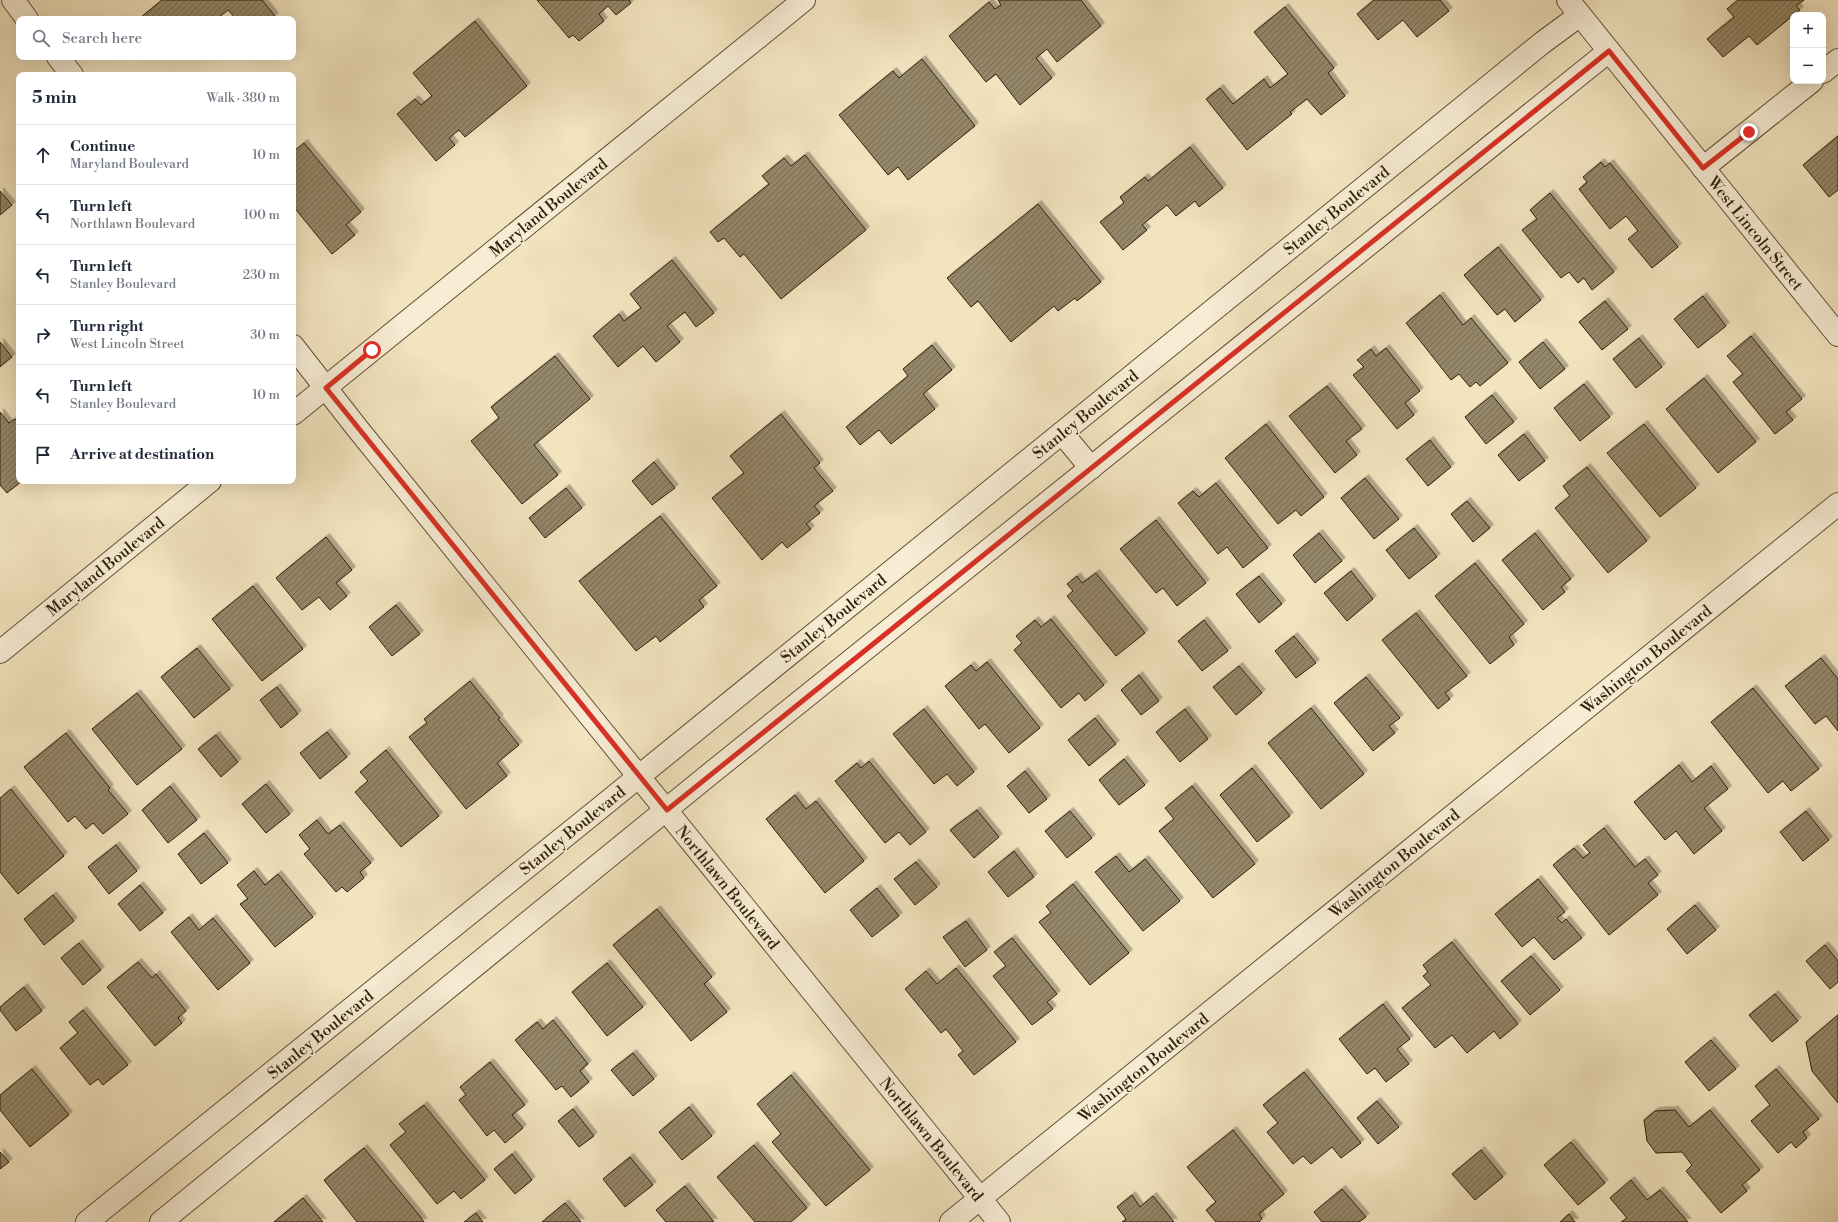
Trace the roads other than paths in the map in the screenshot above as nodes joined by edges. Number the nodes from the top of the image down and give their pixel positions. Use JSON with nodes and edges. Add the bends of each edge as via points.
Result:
{"nodes":[{"id":1,"x":13,"y":0,"type":"edge"},
{"id":2,"x":804,"y":0,"type":"edge"},
{"id":3,"x":1574,"y":7,"type":"edge"},
{"id":4,"x":25,"y":16,"type":"edge"},
{"id":5,"x":1609,"y":51,"type":"junction"},
{"id":6,"x":60,"y":60,"type":"edge"},
{"id":7,"x":1838,"y":60,"type":"edge"},
{"id":8,"x":1826,"y":70,"type":"edge"},
{"id":9,"x":70,"y":72,"type":"edge"},
{"id":10,"x":1808,"y":84,"type":"edge"},
{"id":11,"x":1703,"y":168,"type":"junction"},
{"id":12,"x":1838,"y":335,"type":"edge"},
{"id":13,"x":296,"y":350,"type":"edge"},
{"id":14,"x":326,"y":388,"type":"junction"},
{"id":15,"x":296,"y":412,"type":"edge"},
{"id":16,"x":1062,"y":433,"type":"junction"},
{"id":17,"x":1091,"y":468,"type":"junction"},
{"id":18,"x":206,"y":484,"type":"edge"},
{"id":19,"x":1838,"y":504,"type":"edge"},
{"id":20,"x":0,"y":652,"type":"edge"},
{"id":21,"x":639,"y":776,"type":"junction"},
{"id":22,"x":667,"y":810,"type":"junction"},
{"id":23,"x":980,"y":1199,"type":"junction"},
{"id":24,"x":87,"y":1222,"type":"edge"},
{"id":25,"x":161,"y":1222,"type":"edge"},
{"id":26,"x":951,"y":1222,"type":"edge"},
{"id":27,"x":999,"y":1222,"type":"edge"}],
"edges":[{"from":1,"to":4,"type":"street"},
{"from":2,"to":14,"type":"street","name":"Maryland Boulevard"},
{"from":3,"to":5,"type":"street","name":"West Lincoln Street"},
{"from":3,"to":16,"type":"street","name":"Stanley Boulevard","via":[[1542,42]]},
{"from":5,"to":11,"type":"street","name":"West Lincoln Street"},
{"from":5,"to":17,"type":"street"},
{"from":6,"to":9,"type":"street"},
{"from":7,"to":8,"type":"street"},
{"from":10,"to":11,"type":"street"},
{"from":11,"to":12,"type":"street","name":"West Lincoln Street"},
{"from":13,"to":14,"type":"street","name":"Northlawn Boulevard"},
{"from":14,"to":15,"type":"street","name":"Maryland Boulevard"},
{"from":14,"to":21,"type":"street","name":"Northlawn Boulevard"},
{"from":16,"to":17,"type":"street"},
{"from":16,"to":21,"type":"street","name":"Stanley Boulevard"},
{"from":17,"to":22,"type":"street"},
{"from":18,"to":20,"type":"street","name":"Maryland Boulevard"},
{"from":19,"to":23,"type":"street","name":"Washington Boulevard"},
{"from":21,"to":22,"type":"street","name":"Northlawn Boulevard"},
{"from":21,"to":24,"type":"street","name":"Stanley Boulevard"},
{"from":22,"to":23,"type":"street","name":"Northlawn Boulevard"},
{"from":22,"to":25,"type":"street"},
{"from":23,"to":26,"type":"street","name":"Washington Boulevard"},
{"from":23,"to":27,"type":"street","name":"Northlawn Boulevard"}]}
